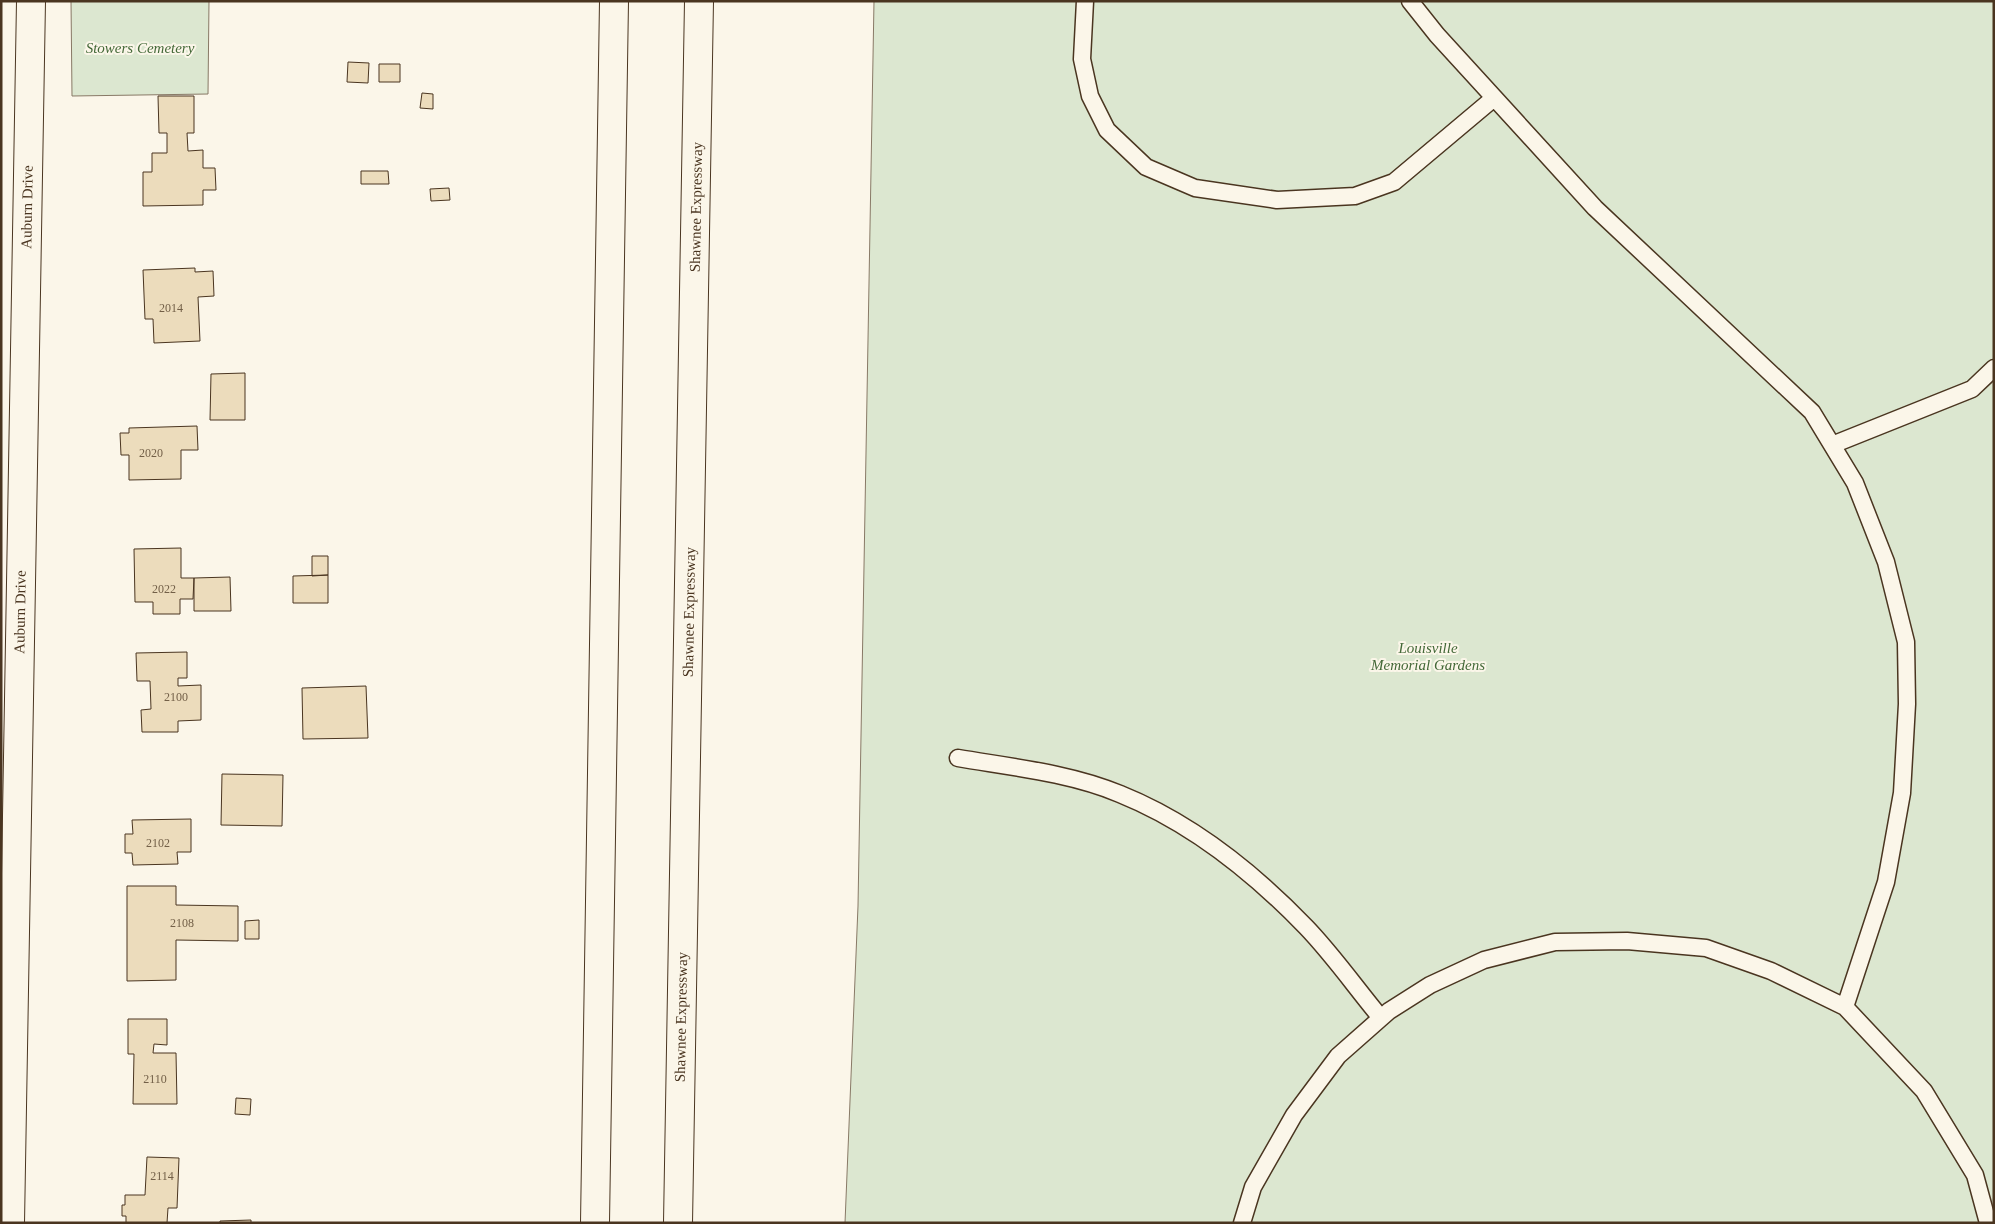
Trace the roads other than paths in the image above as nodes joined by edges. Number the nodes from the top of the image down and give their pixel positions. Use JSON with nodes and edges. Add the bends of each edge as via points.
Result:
{"nodes":[{"id":1,"x":31,"y":1,"type":"edge"},
{"id":2,"x":614,"y":1,"type":"edge"},
{"id":3,"x":699,"y":1,"type":"edge"},
{"id":4,"x":1085,"y":1,"type":"edge"},
{"id":5,"x":1410,"y":1,"type":"edge"},
{"id":6,"x":1494,"y":98,"type":"junction"},
{"id":7,"x":1994,"y":368,"type":"edge"},
{"id":8,"x":1832,"y":444,"type":"junction"},
{"id":9,"x":958,"y":758,"type":"dead end"},
{"id":10,"x":1845,"y":1007,"type":"junction"},
{"id":11,"x":1381,"y":1018,"type":"junction"},
{"id":12,"x":10,"y":1223,"type":"edge"},
{"id":13,"x":595,"y":1223,"type":"edge"},
{"id":14,"x":678,"y":1223,"type":"edge"},
{"id":15,"x":1242,"y":1223,"type":"edge"},
{"id":16,"x":1988,"y":1223,"type":"edge"}],
"edges":[{"from":1,"to":12,"type":"main road","name":"Auburn Drive"},
{"from":2,"to":13,"type":"main road"},
{"from":3,"to":14,"type":"main road","name":"Shawnee Expressway"},
{"from":4,"to":6,"type":"lane","via":[[1082,59],[1090,96],[1107,130],[1146,167],[1195,188],[1276,200],[1355,196],[1394,182]]},
{"from":5,"to":6,"type":"lane"},
{"from":6,"to":8,"type":"lane","via":[[1595,208],[1812,412]]},
{"from":7,"to":8,"type":"lane","via":[[1972,389]]},
{"from":8,"to":10,"type":"lane","via":[[1855,483],[1886,562],[1906,642],[1902,793],[1886,882]]},
{"from":9,"to":11,"type":"lane","via":[[1046,773],[1119,794],[1188,827],[1248,872],[1307,928]]},
{"from":10,"to":11,"type":"lane","via":[[1771,971],[1706,948],[1627,941],[1555,942],[1484,960],[1430,986]]},
{"from":10,"to":16,"type":"lane","via":[[1924,1091],[1975,1175]]},
{"from":11,"to":15,"type":"lane","via":[[1338,1056],[1294,1115],[1253,1187]]}]}
